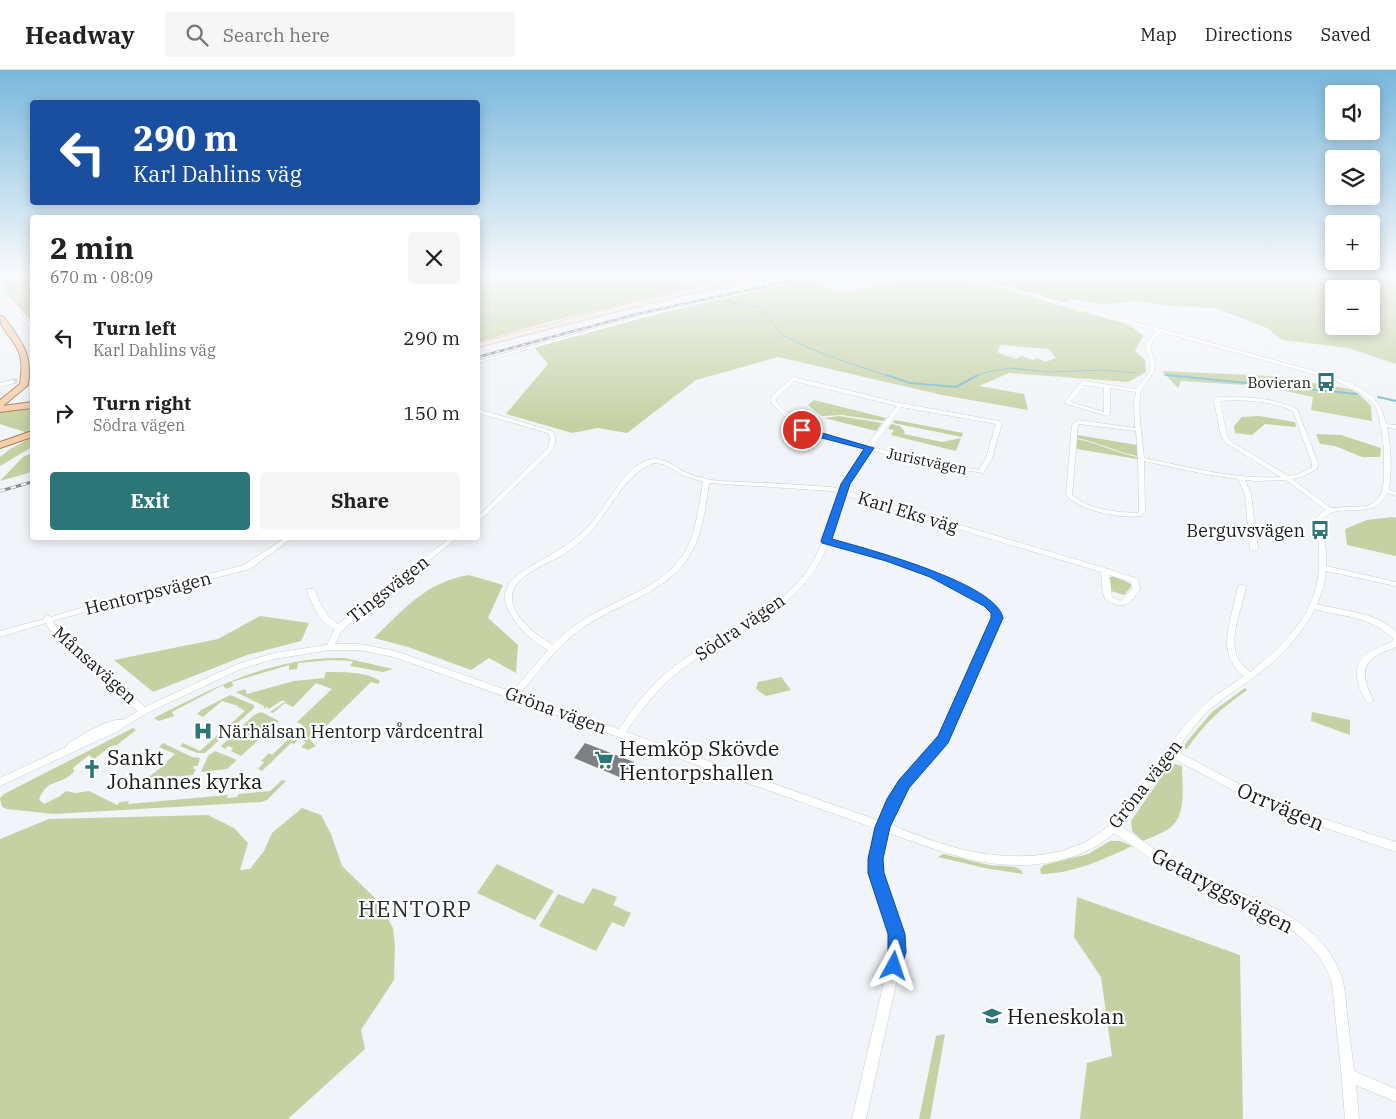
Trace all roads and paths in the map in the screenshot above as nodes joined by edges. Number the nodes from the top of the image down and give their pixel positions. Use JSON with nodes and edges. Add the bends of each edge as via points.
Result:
{"nodes":[{"id":1,"x":6,"y":326,"type":"edge"},
{"id":2,"x":551,"y":326,"type":"edge"},
{"id":3,"x":610,"y":326,"type":"edge"},
{"id":4,"x":1145,"y":326,"type":"edge"},
{"id":5,"x":1160,"y":330,"type":"junction"},
{"id":6,"x":480,"y":344,"type":"edge"},
{"id":7,"x":480,"y":361,"type":"edge"},
{"id":8,"x":12,"y":382,"type":"tunnel mouth"},
{"id":9,"x":0,"y":385,"type":"edge"},
{"id":10,"x":24,"y":385,"type":"junction"},
{"id":11,"x":1107,"y":387,"type":"junction"},
{"id":12,"x":1138,"y":392,"type":"junction"},
{"id":13,"x":30,"y":395,"type":"edge"},
{"id":14,"x":0,"y":404,"type":"edge"},
{"id":15,"x":900,"y":404,"type":"junction"},
{"id":16,"x":30,"y":405,"type":"edge"},
{"id":17,"x":0,"y":409,"type":"edge"},
{"id":18,"x":480,"y":412,"type":"edge"},
{"id":19,"x":1382,"y":425,"type":"junction"},
{"id":20,"x":1396,"y":427,"type":"edge"},
{"id":21,"x":1139,"y":430,"type":"junction"},
{"id":22,"x":30,"y":435,"type":"edge"},
{"id":23,"x":19,"y":440,"type":"junction"},
{"id":24,"x":0,"y":445,"type":"edge"},
{"id":25,"x":869,"y":448,"type":"junction"},
{"id":26,"x":0,"y":453,"type":"edge"},
{"id":27,"x":1141,"y":459,"type":"junction"},
{"id":28,"x":1392,"y":459,"type":"edge"},
{"id":29,"x":1241,"y":478,"type":"junction"},
{"id":30,"x":1287,"y":478,"type":"junction"},
{"id":31,"x":706,"y":481,"type":"junction"},
{"id":32,"x":1386,"y":491,"type":"junction"},
{"id":33,"x":842,"y":492,"type":"junction"},
{"id":34,"x":1396,"y":494,"type":"edge"},
{"id":35,"x":1330,"y":510,"type":"junction"},
{"id":36,"x":480,"y":517,"type":"edge"},
{"id":37,"x":286,"y":540,"type":"edge"},
{"id":38,"x":451,"y":540,"type":"edge"},
{"id":39,"x":826,"y":541,"type":"junction"},
{"id":40,"x":1254,"y":549,"type":"dead end"},
{"id":41,"x":1324,"y":568,"type":"junction"},
{"id":42,"x":1105,"y":571,"type":"junction"},
{"id":43,"x":1396,"y":584,"type":"edge"},
{"id":44,"x":1242,"y":587,"type":"dead end"},
{"id":45,"x":311,"y":591,"type":"dead end"},
{"id":46,"x":1314,"y":606,"type":"junction"},
{"id":47,"x":48,"y":618,"type":"junction"},
{"id":48,"x":339,"y":628,"type":"junction"},
{"id":49,"x":0,"y":634,"type":"edge"},
{"id":50,"x":1396,"y":637,"type":"edge"},
{"id":51,"x":1396,"y":641,"type":"edge"},
{"id":52,"x":330,"y":647,"type":"junction"},
{"id":53,"x":553,"y":648,"type":"junction"},
{"id":54,"x":1250,"y":676,"type":"junction"},
{"id":55,"x":514,"y":695,"type":"junction"},
{"id":56,"x":1369,"y":700,"type":"dead end"},
{"id":57,"x":144,"y":711,"type":"junction"},
{"id":58,"x":621,"y":733,"type":"junction"},
{"id":59,"x":1171,"y":753,"type":"junction"},
{"id":60,"x":0,"y":782,"type":"edge"},
{"id":61,"x":1114,"y":826,"type":"junction"},
{"id":62,"x":882,"y":827,"type":"junction"},
{"id":63,"x":1396,"y":846,"type":"edge"},
{"id":64,"x":1349,"y":1075,"type":"junction"},
{"id":65,"x":1396,"y":1096,"type":"edge"},
{"id":66,"x":859,"y":1119,"type":"edge"},
{"id":67,"x":1352,"y":1119,"type":"edge"}],
"edges":[{"from":1,"to":10,"type":"main road","via":[[27,359]]},
{"from":2,"to":6,"type":"main road"},
{"from":3,"to":7,"type":"street"},
{"from":4,"to":5,"type":"street"},
{"from":5,"to":12,"type":"street","via":[[1146,348],[1152,371]]},
{"from":5,"to":19,"type":"street","via":[[1334,378],[1374,401],[1380,409]]},
{"from":8,"to":9,"type":"street"},
{"from":10,"to":13,"type":"main road"},
{"from":10,"to":14,"type":"main road"},
{"from":11,"to":11,"type":"street","via":[[1083,383],[1067,402],[1107,414]]},
{"from":11,"to":12,"type":"street"},
{"from":12,"to":21,"type":"street"},
{"from":15,"to":25,"type":"street","name":"Södra vägen"},
{"from":15,"to":25,"type":"street","via":[[798,379],[791,380],[773,398],[773,402],[802,430]]},
{"from":15,"to":25,"type":"street","name":"Juristvägen","via":[[999,423],[982,472]]},
{"from":16,"to":17,"type":"main road"},
{"from":18,"to":36,"type":"street","via":[[538,427],[550,432],[553,439],[551,448],[543,457]]},
{"from":19,"to":20,"type":"street"},
{"from":19,"to":28,"type":"street"},
{"from":21,"to":27,"type":"street"},
{"from":21,"to":27,"type":"street","via":[[1078,422],[1075,425],[1069,496],[1083,506],[1140,515]]},
{"from":22,"to":23,"type":"main road"},
{"from":23,"to":24,"type":"main road"},
{"from":23,"to":26,"type":"main road"},
{"from":25,"to":33,"type":"street","name":"Södra vägen","via":[[850,474]]},
{"from":27,"to":29,"type":"street"},
{"from":28,"to":32,"type":"street"},
{"from":29,"to":30,"type":"street"},
{"from":29,"to":40,"type":"street","via":[[1248,495]]},
{"from":30,"to":30,"type":"street","via":[[1228,442],[1224,436],[1218,398],[1268,402],[1295,410],[1315,468]]},
{"from":30,"to":35,"type":"street"},
{"from":31,"to":33,"type":"street","name":"Karl Eks väg"},
{"from":31,"to":53,"type":"street","via":[[694,540],[683,560],[663,580],[593,617]]},
{"from":31,"to":53,"type":"street","name":"Karl Eks väg","via":[[661,462],[650,462],[631,475],[582,537],[519,576],[508,598],[509,609],[544,644]]},
{"from":32,"to":34,"type":"street"},
{"from":32,"to":35,"type":"street","via":[[1374,506]]},
{"from":33,"to":39,"type":"street","name":"Södra vägen"},
{"from":33,"to":42,"type":"street","name":"Karl Eks väg"},
{"from":35,"to":41,"type":"street","name":"Gröna vägen","via":[[1319,520]]},
{"from":37,"to":47,"type":"street","name":"Hentorpsvägen","via":[[247,567]]},
{"from":38,"to":48,"type":"street","name":"Tingsvägen"},
{"from":39,"to":58,"type":"street","name":"Södra vägen","via":[[812,569],[790,594],[764,615],[666,677],[649,694]]},
{"from":39,"to":62,"type":"street","via":[[883,556],[934,575],[988,603],[996,612],[994,628],[943,739],[904,784]]},
{"from":41,"to":43,"type":"street"},
{"from":41,"to":46,"type":"street","name":"Gröna vägen"},
{"from":42,"to":42,"type":"street","name":"Karl Eks väg","via":[[1135,581],[1136,589],[1124,602],[1120,604],[1110,599]]},
{"from":44,"to":54,"type":"street","via":[[1231,650],[1238,666]]},
{"from":45,"to":48,"type":"street","via":[[330,624]]},
{"from":46,"to":50,"type":"street","via":[[1371,619]]},
{"from":46,"to":54,"type":"street","name":"Gröna vägen","via":[[1286,644]]},
{"from":47,"to":49,"type":"street","name":"Hentorpsvägen"},
{"from":47,"to":57,"type":"street","name":"Månsavägen","via":[[51,626]]},
{"from":48,"to":52,"type":"street","name":"Tingsvägen"},
{"from":51,"to":56,"type":"street","via":[[1367,657],[1361,666],[1360,681]]},
{"from":52,"to":55,"type":"street","name":"Gröna vägen","via":[[360,647],[395,654]]},
{"from":52,"to":57,"type":"street","name":"Gröna vägen","via":[[274,656],[238,667]]},
{"from":53,"to":55,"type":"street"},
{"from":54,"to":59,"type":"street","name":"Gröna vägen","via":[[1202,712]]},
{"from":55,"to":58,"type":"street","name":"Gröna vägen"},
{"from":57,"to":60,"type":"street","name":"Gröna vägen","via":[[109,732]]},
{"from":58,"to":62,"type":"street","name":"Gröna vägen"},
{"from":59,"to":61,"type":"street","name":"Gröna vägen"},
{"from":59,"to":63,"type":"street","name":"Orrvägen","via":[[1254,798]]},
{"from":61,"to":62,"type":"street","name":"Gröna vägen","via":[[1073,853],[1026,861],[976,857]]},
{"from":61,"to":64,"type":"street","name":"Getaryggsvägen","via":[[1169,864],[1278,916],[1314,942],[1327,958],[1338,987]]},
{"from":62,"to":66,"type":"street","via":[[876,873],[896,934],[897,952]]},
{"from":64,"to":65,"type":"street"},
{"from":64,"to":67,"type":"street","name":"Getaryggsvägen"}]}
